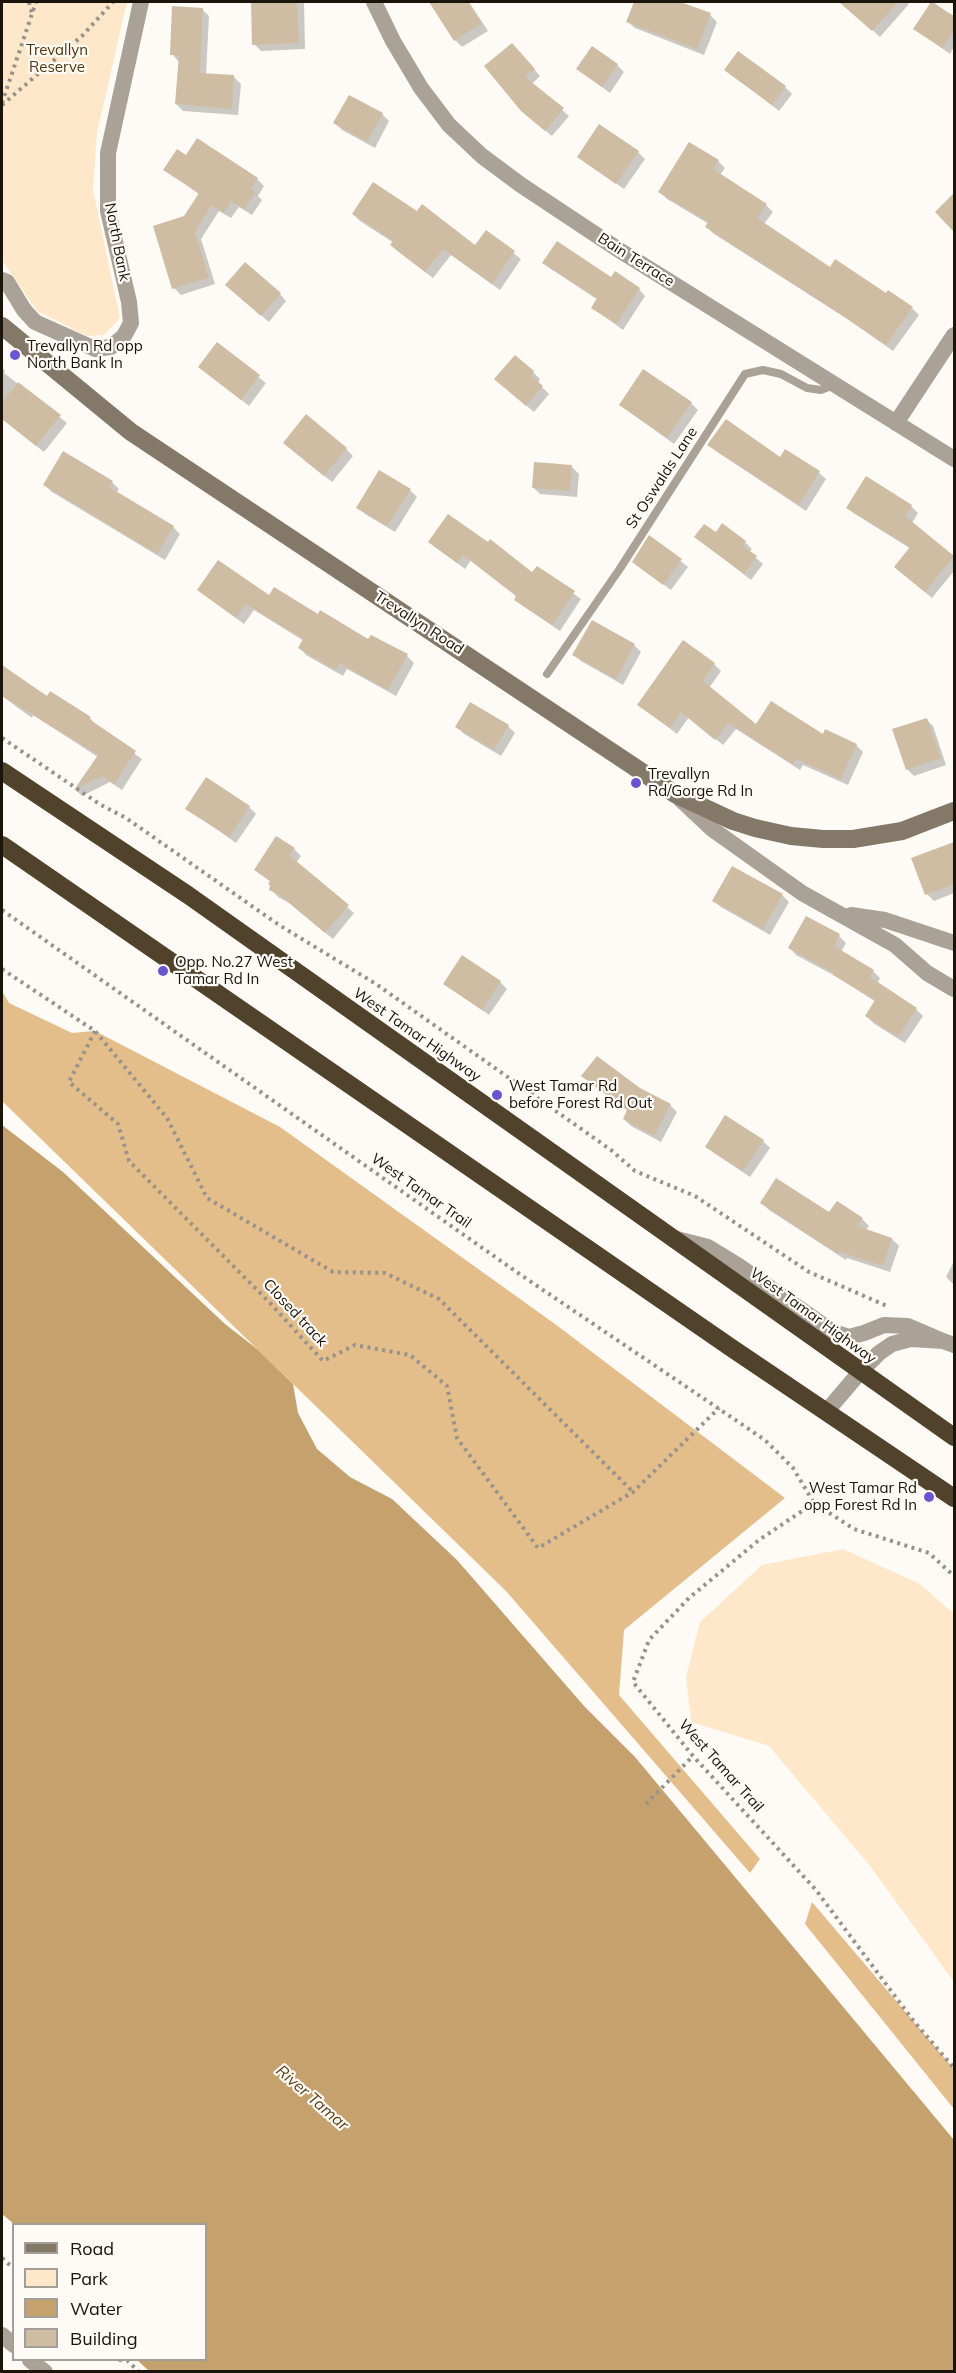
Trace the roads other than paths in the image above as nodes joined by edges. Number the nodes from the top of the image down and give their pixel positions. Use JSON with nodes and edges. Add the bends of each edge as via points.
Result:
{"nodes":[{"id":1,"x":141,"y":2,"type":"edge"},
{"id":2,"x":374,"y":2,"type":"edge"},
{"id":3,"x":3,"y":279,"type":"edge"},
{"id":4,"x":2,"y":326,"type":"edge"},
{"id":5,"x":954,"y":335,"type":"edge"},
{"id":6,"x":834,"y":384,"type":"junction"},
{"id":7,"x":896,"y":423,"type":"junction"},
{"id":8,"x":954,"y":459,"type":"edge"},
{"id":9,"x":547,"y":674,"type":"dead end"},
{"id":10,"x":2,"y":771,"type":"edge"},
{"id":11,"x":675,"y":794,"type":"junction"},
{"id":12,"x":954,"y":811,"type":"edge"},
{"id":13,"x":2,"y":845,"type":"edge"},
{"id":14,"x":841,"y":913,"type":"junction"},
{"id":15,"x":954,"y":943,"type":"edge"},
{"id":16,"x":954,"y":989,"type":"edge"},
{"id":17,"x":670,"y":1238,"type":"junction"},
{"id":18,"x":949,"y":1343,"type":"edge"},
{"id":19,"x":860,"y":1372,"type":"junction"},
{"id":20,"x":826,"y":1412,"type":"junction"},
{"id":21,"x":954,"y":1437,"type":"edge"},
{"id":22,"x":954,"y":1498,"type":"edge"},
{"id":23,"x":31,"y":2361,"type":"edge"},
{"id":24,"x":45,"y":2372,"type":"edge"}],
"edges":[{"from":1,"to":3,"type":"street","name":"North Bank","via":[[108,153],[108,211],[131,323],[111,347],[95,349],[35,322]]},
{"from":2,"to":6,"type":"street","name":"Bain Terrace","via":[[421,88],[449,125],[482,156],[619,250]]},
{"from":4,"to":11,"type":"street","name":"Trevallyn Road","via":[[131,432]]},
{"from":5,"to":7,"type":"street"},
{"from":6,"to":7,"type":"street","name":"Bain Terrace"},
{"from":6,"to":9,"type":"lane","name":"St Oswalds Lane","via":[[821,390],[763,370],[745,374]]},
{"from":7,"to":8,"type":"street","name":"Bain Terrace"},
{"from":10,"to":17,"type":"highway","name":"West Tamar Highway","via":[[207,909]]},
{"from":11,"to":12,"type":"street","via":[[755,828],[823,839],[853,839],[902,831]]},
{"from":11,"to":14,"type":"street","name":"Trevallyn Road","via":[[712,829],[802,893]]},
{"from":13,"to":20,"type":"highway"},
{"from":14,"to":15,"type":"street","name":"Trevallyn Road","via":[[885,920]]},
{"from":14,"to":16,"type":"street","name":"Trevallyn Road","via":[[895,945],[927,973]]},
{"from":17,"to":18,"type":"street","via":[[708,1247],[833,1332],[849,1336],[884,1325],[908,1326]]},
{"from":17,"to":19,"type":"highway","name":"West Tamar Highway"},
{"from":18,"to":19,"type":"street","via":[[911,1339],[892,1344]]},
{"from":19,"to":20,"type":"street"},
{"from":19,"to":21,"type":"highway","name":"West Tamar Highway"},
{"from":20,"to":22,"type":"highway"},
{"from":23,"to":24,"type":"street"}]}
